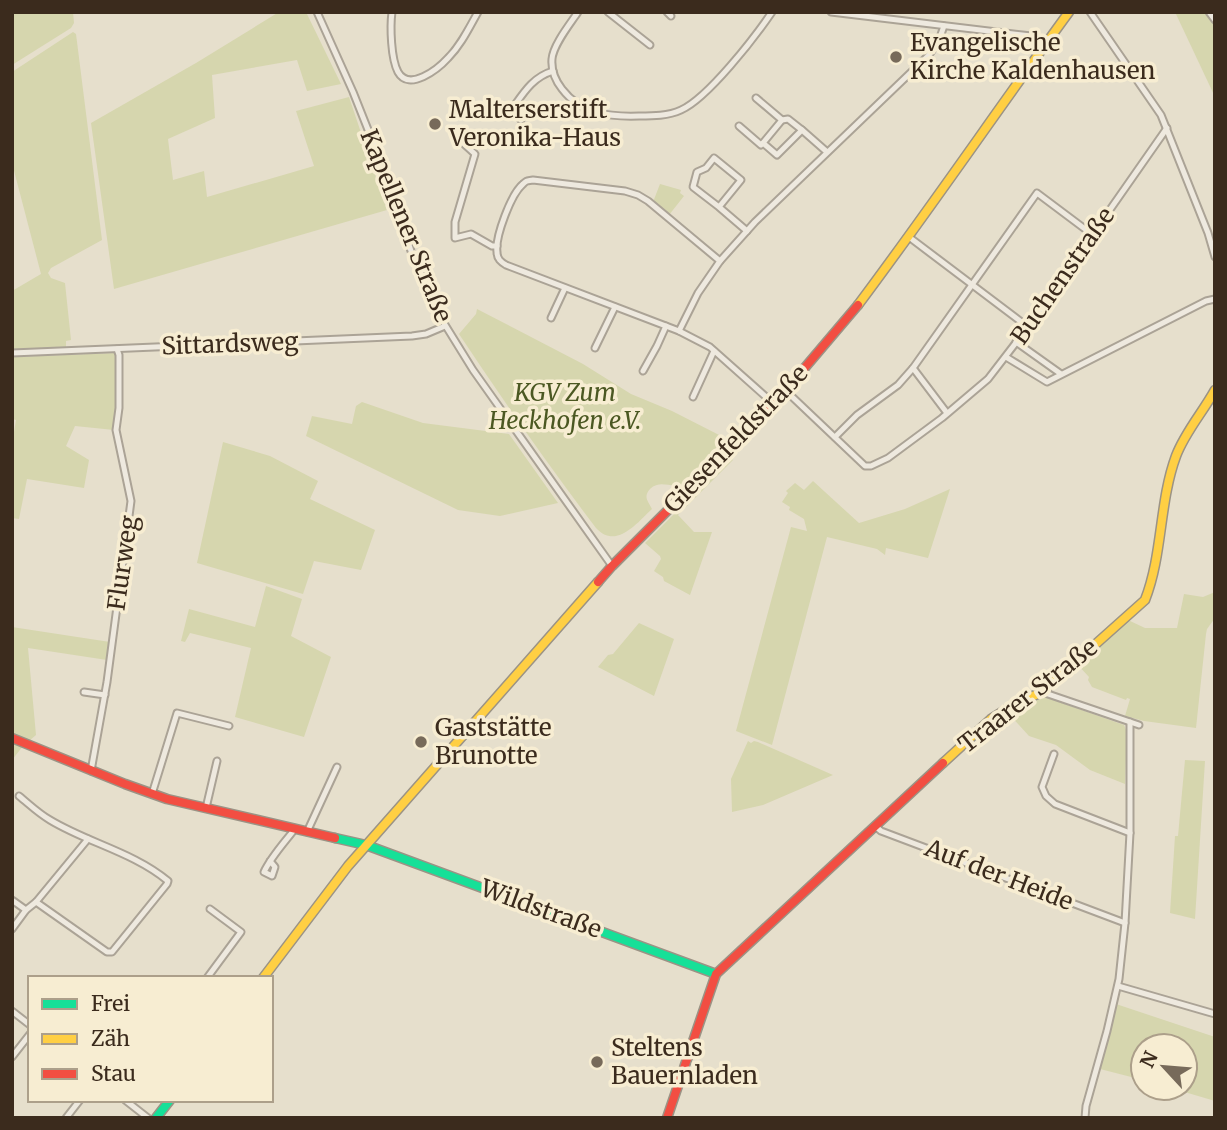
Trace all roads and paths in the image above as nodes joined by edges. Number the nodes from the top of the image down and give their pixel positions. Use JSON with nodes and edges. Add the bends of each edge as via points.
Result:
{"nodes":[{"id":1,"x":317,"y":12,"type":"edge"},
{"id":2,"x":392,"y":12,"type":"edge"},
{"id":3,"x":478,"y":12,"type":"edge"},
{"id":4,"x":578,"y":12,"type":"edge"},
{"id":5,"x":608,"y":12,"type":"edge"},
{"id":6,"x":772,"y":12,"type":"edge"},
{"id":7,"x":1069,"y":12,"type":"edge"},
{"id":8,"x":1090,"y":12,"type":"edge"},
{"id":9,"x":1209,"y":12,"type":"edge"},
{"id":10,"x":836,"y":13,"type":"edge"},
{"id":11,"x":1215,"y":20,"type":"edge"},
{"id":12,"x":944,"y":26,"type":"junction"},
{"id":13,"x":650,"y":45,"type":"dead end"},
{"id":14,"x":1046,"y":45,"type":"junction"},
{"id":15,"x":553,"y":71,"type":"junction"},
{"id":16,"x":756,"y":98,"type":"dead end"},
{"id":17,"x":521,"y":120,"type":"dead end"},
{"id":18,"x":782,"y":120,"type":"junction"},
{"id":19,"x":739,"y":126,"type":"dead end"},
{"id":20,"x":1167,"y":128,"type":"junction"},
{"id":21,"x":802,"y":130,"type":"junction"},
{"id":22,"x":763,"y":143,"type":"junction"},
{"id":23,"x":464,"y":144,"type":"dead end"},
{"id":24,"x":827,"y":152,"type":"junction"},
{"id":25,"x":719,"y":207,"type":"junction"},
{"id":26,"x":747,"y":231,"type":"junction"},
{"id":27,"x":1093,"y":235,"type":"junction"},
{"id":28,"x":909,"y":237,"type":"junction"},
{"id":29,"x":497,"y":246,"type":"junction"},
{"id":30,"x":1215,"y":257,"type":"edge"},
{"id":31,"x":720,"y":261,"type":"junction"},
{"id":32,"x":972,"y":285,"type":"junction"},
{"id":33,"x":565,"y":288,"type":"junction"},
{"id":34,"x":1215,"y":299,"type":"edge"},
{"id":35,"x":615,"y":307,"type":"junction"},
{"id":36,"x":551,"y":318,"type":"dead end"},
{"id":37,"x":445,"y":326,"type":"junction"},
{"id":38,"x":666,"y":326,"type":"junction"},
{"id":39,"x":1028,"y":327,"type":"junction"},
{"id":40,"x":679,"y":331,"type":"junction"},
{"id":41,"x":1016,"y":342,"type":"junction"},
{"id":42,"x":595,"y":348,"type":"dead end"},
{"id":43,"x":117,"y":349,"type":"junction"},
{"id":44,"x":714,"y":351,"type":"junction"},
{"id":45,"x":12,"y":353,"type":"edge"},
{"id":46,"x":1006,"y":357,"type":"junction"},
{"id":47,"x":913,"y":368,"type":"junction"},
{"id":48,"x":643,"y":371,"type":"dead end"},
{"id":49,"x":1061,"y":374,"type":"junction"},
{"id":50,"x":1215,"y":390,"type":"edge"},
{"id":51,"x":786,"y":391,"type":"junction"},
{"id":52,"x":693,"y":397,"type":"dead end"},
{"id":53,"x":774,"y":404,"type":"junction"},
{"id":54,"x":947,"y":414,"type":"junction"},
{"id":55,"x":835,"y":437,"type":"junction"},
{"id":56,"x":612,"y":566,"type":"junction"},
{"id":57,"x":83,"y":692,"type":"dead end"},
{"id":58,"x":1042,"y":692,"type":"junction"},
{"id":59,"x":105,"y":695,"type":"junction"},
{"id":60,"x":1130,"y":722,"type":"junction"},
{"id":61,"x":1139,"y":725,"type":"dead end"},
{"id":62,"x":229,"y":726,"type":"dead end"},
{"id":63,"x":12,"y":738,"type":"edge"},
{"id":64,"x":1054,"y":754,"type":"dead end"},
{"id":65,"x":217,"y":761,"type":"dead end"},
{"id":66,"x":337,"y":767,"type":"dead end"},
{"id":67,"x":91,"y":771,"type":"junction"},
{"id":68,"x":152,"y":794,"type":"junction"},
{"id":69,"x":19,"y":796,"type":"dead end"},
{"id":70,"x":206,"y":808,"type":"junction"},
{"id":71,"x":875,"y":826,"type":"junction"},
{"id":72,"x":294,"y":830,"type":"junction"},
{"id":73,"x":307,"y":832,"type":"junction"},
{"id":74,"x":1130,"y":833,"type":"junction"},
{"id":75,"x":88,"y":839,"type":"junction"},
{"id":76,"x":369,"y":842,"type":"junction"},
{"id":77,"x":270,"y":861,"type":"dead end"},
{"id":78,"x":12,"y":900,"type":"edge"},
{"id":79,"x":36,"y":902,"type":"junction"},
{"id":80,"x":210,"y":909,"type":"dead end"},
{"id":81,"x":26,"y":910,"type":"junction"},
{"id":82,"x":1125,"y":923,"type":"junction"},
{"id":83,"x":12,"y":929,"type":"edge"},
{"id":84,"x":716,"y":974,"type":"junction"},
{"id":85,"x":208,"y":976,"type":"edge"},
{"id":86,"x":265,"y":976,"type":"edge"},
{"id":87,"x":1118,"y":986,"type":"junction"},
{"id":88,"x":12,"y":1011,"type":"edge"},
{"id":89,"x":1215,"y":1014,"type":"edge"},
{"id":90,"x":28,"y":1024,"type":"edge"},
{"id":91,"x":28,"y":1037,"type":"edge"},
{"id":92,"x":12,"y":1057,"type":"edge"},
{"id":93,"x":78,"y":1102,"type":"edge"},
{"id":94,"x":128,"y":1102,"type":"edge"},
{"id":95,"x":168,"y":1102,"type":"edge"},
{"id":96,"x":66,"y":1118,"type":"edge"},
{"id":97,"x":148,"y":1118,"type":"edge"},
{"id":98,"x":156,"y":1118,"type":"edge"},
{"id":99,"x":667,"y":1118,"type":"edge"},
{"id":100,"x":1084,"y":1118,"type":"edge"}],
"edges":[{"from":1,"to":37,"type":"street","name":"Kapellener Straße"},
{"from":2,"to":3,"type":"street","via":[[391,38],[398,73],[417,80],[447,59]]},
{"from":4,"to":15,"type":"street","via":[[555,50]]},
{"from":5,"to":13,"type":"street"},
{"from":6,"to":15,"type":"street","via":[[713,84],[696,100],[669,113],[608,116],[594,112],[567,96]]},
{"from":7,"to":14,"type":"street","name":"Giesenfeldstraße"},
{"from":8,"to":20,"type":"street"},
{"from":9,"to":11,"type":"street"},
{"from":10,"to":12,"type":"street"},
{"from":12,"to":14,"type":"street","via":[[1031,36]]},
{"from":12,"to":24,"type":"street","via":[[929,55]]},
{"from":14,"to":28,"type":"street","name":"Giesenfeldstraße"},
{"from":15,"to":17,"type":"street","via":[[531,83],[512,109]]},
{"from":16,"to":18,"type":"street"},
{"from":18,"to":21,"type":"street","via":[[788,119]]},
{"from":18,"to":22,"type":"street"},
{"from":19,"to":22,"type":"street"},
{"from":20,"to":27,"type":"street","name":"Buchenstraße"},
{"from":20,"to":30,"type":"street"},
{"from":21,"to":22,"type":"street","via":[[777,155]]},
{"from":21,"to":24,"type":"street"},
{"from":23,"to":29,"type":"street","via":[[475,154],[455,222],[455,238],[471,234]]},
{"from":24,"to":26,"type":"street"},
{"from":25,"to":25,"type":"street","via":[[741,180],[714,158],[697,172],[693,187]]},
{"from":25,"to":26,"type":"street"},
{"from":26,"to":31,"type":"street"},
{"from":27,"to":32,"type":"street","via":[[1037,193]]},
{"from":27,"to":39,"type":"street","name":"Buchenstraße"},
{"from":28,"to":32,"type":"street"},
{"from":28,"to":51,"type":"street","name":"Giesenfeldstraße"},
{"from":29,"to":31,"type":"street","via":[[513,198],[525,181],[533,180],[638,195]]},
{"from":29,"to":33,"type":"street","via":[[496,254],[506,265]]},
{"from":31,"to":40,"type":"street"},
{"from":32,"to":39,"type":"street"},
{"from":32,"to":47,"type":"street"},
{"from":33,"to":35,"type":"street"},
{"from":33,"to":36,"type":"street"},
{"from":34,"to":49,"type":"street"},
{"from":35,"to":38,"type":"street"},
{"from":35,"to":42,"type":"street"},
{"from":37,"to":43,"type":"street","name":"Sittardsweg","via":[[412,336]]},
{"from":37,"to":56,"type":"street","name":"Kapellener Straße"},
{"from":38,"to":40,"type":"street"},
{"from":38,"to":48,"type":"street"},
{"from":39,"to":41,"type":"street","name":"Buchenstraße"},
{"from":40,"to":44,"type":"street"},
{"from":41,"to":46,"type":"street","name":"Buchenstraße"},
{"from":41,"to":49,"type":"street"},
{"from":43,"to":45,"type":"street","name":"Sittardsweg"},
{"from":43,"to":59,"type":"street","name":"Flurweg","via":[[116,430],[131,500]]},
{"from":44,"to":52,"type":"street"},
{"from":44,"to":53,"type":"street"},
{"from":46,"to":49,"type":"street","via":[[1047,382]]},
{"from":46,"to":54,"type":"street","name":"Buchenstraße"},
{"from":47,"to":54,"type":"street"},
{"from":47,"to":55,"type":"street"},
{"from":50,"to":58,"type":"street","name":"Traarer Straße","via":[[1177,453],[1145,600]]},
{"from":51,"to":53,"type":"street","name":"Giesenfeldstraße"},
{"from":51,"to":55,"type":"street","name":"Buchenstraße"},
{"from":53,"to":56,"type":"street","name":"Giesenfeldstraße"},
{"from":54,"to":55,"type":"street","name":"Buchenstraße","via":[[871,466],[859,462]]},
{"from":56,"to":76,"type":"street","name":"Giesenfeldstraße"},
{"from":57,"to":59,"type":"street"},
{"from":58,"to":60,"type":"street"},
{"from":58,"to":71,"type":"street","name":"Traarer Straße","via":[[990,719]]},
{"from":59,"to":67,"type":"street","name":"Flurweg"},
{"from":60,"to":61,"type":"street"},
{"from":60,"to":74,"type":"street"},
{"from":62,"to":68,"type":"street","via":[[177,713]]},
{"from":63,"to":67,"type":"street","name":"Wildstraße"},
{"from":64,"to":74,"type":"street","via":[[1042,787],[1046,796],[1055,804]]},
{"from":65,"to":70,"type":"street"},
{"from":66,"to":73,"type":"street"},
{"from":67,"to":68,"type":"street","name":"Wildstraße"},
{"from":68,"to":70,"type":"street","name":"Wildstraße"},
{"from":69,"to":75,"type":"street","via":[[50,820]]},
{"from":70,"to":72,"type":"street","name":"Wildstraße"},
{"from":71,"to":82,"type":"street","name":"Auf der Heide"},
{"from":71,"to":84,"type":"street","name":"Traarer Straße"},
{"from":72,"to":73,"type":"street","name":"Wildstraße"},
{"from":72,"to":77,"type":"street"},
{"from":73,"to":76,"type":"street","name":"Wildstraße"},
{"from":74,"to":82,"type":"street"},
{"from":75,"to":79,"type":"street"},
{"from":75,"to":79,"type":"street","via":[[155,870],[167,884],[112,952]]},
{"from":76,"to":84,"type":"street","name":"Wildstraße"},
{"from":76,"to":86,"type":"street","name":"Giesenfeldstraße"},
{"from":78,"to":81,"type":"street"},
{"from":79,"to":81,"type":"street"},
{"from":80,"to":85,"type":"street","via":[[241,932]]},
{"from":81,"to":83,"type":"street"},
{"from":82,"to":87,"type":"street"},
{"from":84,"to":99,"type":"street"},
{"from":87,"to":89,"type":"street"},
{"from":87,"to":100,"type":"street"},
{"from":88,"to":90,"type":"street"},
{"from":91,"to":92,"type":"street"},
{"from":93,"to":96,"type":"street"},
{"from":94,"to":97,"type":"street"},
{"from":95,"to":98,"type":"street"}]}
